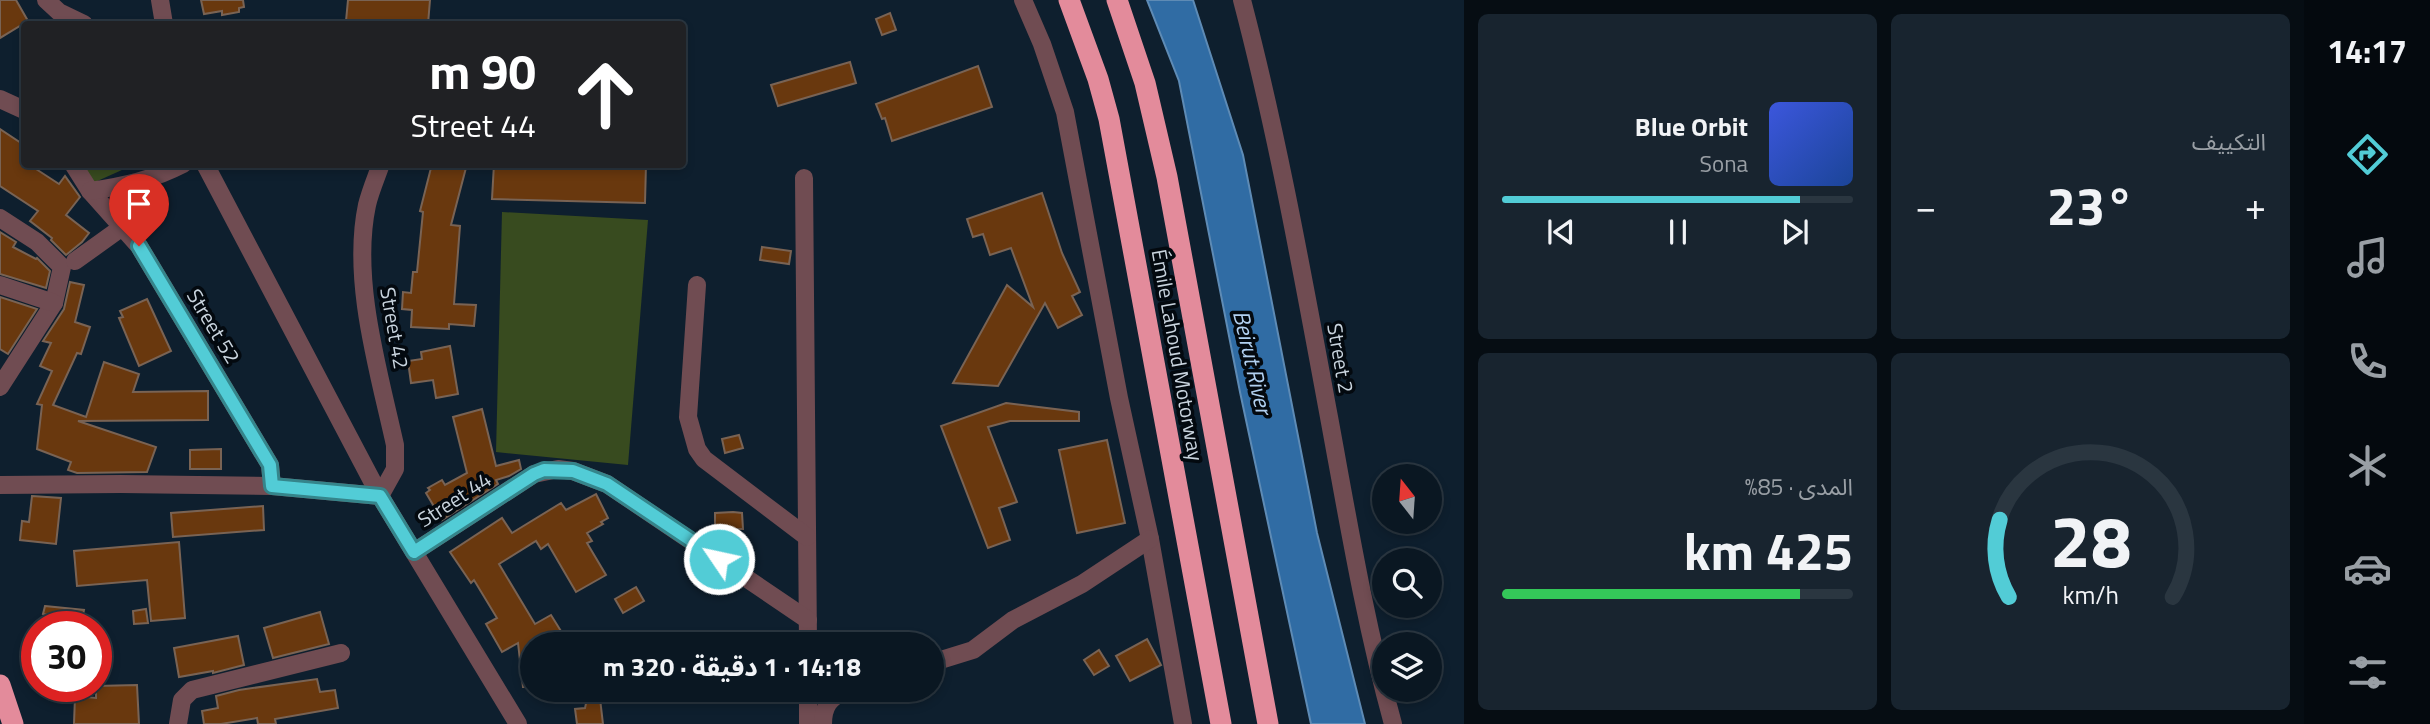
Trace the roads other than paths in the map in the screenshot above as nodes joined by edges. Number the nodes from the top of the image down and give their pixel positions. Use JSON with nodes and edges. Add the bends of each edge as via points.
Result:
{"nodes":[{"id":1,"x":46,"y":0,"type":"edge"},
{"id":2,"x":160,"y":0,"type":"edge"},
{"id":3,"x":1023,"y":0,"type":"edge"},
{"id":4,"x":1069,"y":0,"type":"edge"},
{"id":5,"x":1117,"y":0,"type":"edge"},
{"id":6,"x":1242,"y":0,"type":"edge"},
{"id":7,"x":78,"y":21,"type":"edge"},
{"id":8,"x":164,"y":21,"type":"edge"},
{"id":9,"x":0,"y":99,"type":"edge"},
{"id":10,"x":21,"y":109,"type":"edge"},
{"id":11,"x":76,"y":168,"type":"edge"},
{"id":12,"x":175,"y":168,"type":"edge"},
{"id":13,"x":207,"y":168,"type":"edge"},
{"id":14,"x":380,"y":168,"type":"edge"},
{"id":15,"x":804,"y":178,"type":"dead end"},
{"id":16,"x":90,"y":191,"type":"junction"},
{"id":17,"x":0,"y":218,"type":"edge"},
{"id":18,"x":121,"y":228,"type":"junction"},
{"id":19,"x":75,"y":261,"type":"dead end"},
{"id":20,"x":0,"y":285,"type":"edge"},
{"id":21,"x":697,"y":285,"type":"dead end"},
{"id":22,"x":54,"y":303,"type":"junction"},
{"id":23,"x":0,"y":387,"type":"edge"},
{"id":24,"x":0,"y":485,"type":"edge"},
{"id":25,"x":272,"y":486,"type":"junction"},
{"id":26,"x":380,"y":496,"type":"junction"},
{"id":27,"x":807,"y":537,"type":"junction"},
{"id":28,"x":1150,"y":539,"type":"junction"},
{"id":29,"x":414,"y":552,"type":"junction"},
{"id":30,"x":808,"y":620,"type":"junction"},
{"id":31,"x":808,"y":632,"type":"edge"},
{"id":32,"x":341,"y":653,"type":"dead end"},
{"id":33,"x":944,"y":659,"type":"edge"},
{"id":34,"x":0,"y":685,"type":"edge"},
{"id":35,"x":808,"y":702,"type":"edge"},
{"id":36,"x":828,"y":702,"type":"edge"},
{"id":37,"x":0,"y":713,"type":"edge"},
{"id":38,"x":8,"y":724,"type":"edge"},
{"id":39,"x":13,"y":724,"type":"edge"},
{"id":40,"x":178,"y":724,"type":"edge"},
{"id":41,"x":518,"y":724,"type":"edge"},
{"id":42,"x":808,"y":724,"type":"edge"},
{"id":43,"x":823,"y":724,"type":"edge"},
{"id":44,"x":1182,"y":724,"type":"edge"},
{"id":45,"x":1221,"y":724,"type":"edge"},
{"id":46,"x":1268,"y":724,"type":"edge"},
{"id":47,"x":1393,"y":724,"type":"edge"}],
"edges":[{"from":1,"to":7,"type":"street"},
{"from":2,"to":8,"type":"street"},
{"from":3,"to":28,"type":"street","via":[[1065,111]]},
{"from":4,"to":45,"type":"highway","name":"Émile Lahoud Motorway","via":[[1109,119]]},
{"from":5,"to":46,"type":"highway","name":"Émile Lahoud Motorway","via":[[1167,177]]},
{"from":6,"to":47,"type":"street","name":"Street 2","via":[[1304,281],[1361,594]]},
{"from":9,"to":10,"type":"street"},
{"from":11,"to":16,"type":"street","name":"Street 52"},
{"from":12,"to":16,"type":"street","via":[[128,186]]},
{"from":13,"to":26,"type":"street"},
{"from":14,"to":26,"type":"street","name":"Street 42","via":[[367,205],[362,246],[363,289],[395,445],[395,469]]},
{"from":15,"to":27,"type":"street"},
{"from":16,"to":18,"type":"street","name":"Street 52"},
{"from":17,"to":22,"type":"street","via":[[37,242],[62,267]]},
{"from":18,"to":19,"type":"street"},
{"from":18,"to":25,"type":"street","name":"Street 52","via":[[139,246],[238,410],[270,465]]},
{"from":20,"to":22,"type":"street"},
{"from":21,"to":27,"type":"street","via":[[688,417],[697,449]]},
{"from":22,"to":23,"type":"street"},
{"from":24,"to":25,"type":"street"},
{"from":25,"to":26,"type":"street"},
{"from":26,"to":29,"type":"street"},
{"from":27,"to":30,"type":"street"},
{"from":28,"to":33,"type":"street","via":[[1082,584],[1013,620],[973,650]]},
{"from":28,"to":44,"type":"street"},
{"from":29,"to":30,"type":"street","name":"Street 44","via":[[534,474],[573,471],[607,484]]},
{"from":29,"to":41,"type":"street"},
{"from":30,"to":31,"type":"street"},
{"from":32,"to":40,"type":"street","via":[[192,690],[182,699]]},
{"from":34,"to":39,"type":"highway"},
{"from":35,"to":42,"type":"street"},
{"from":36,"to":43,"type":"street"},
{"from":37,"to":38,"type":"highway"}]}
